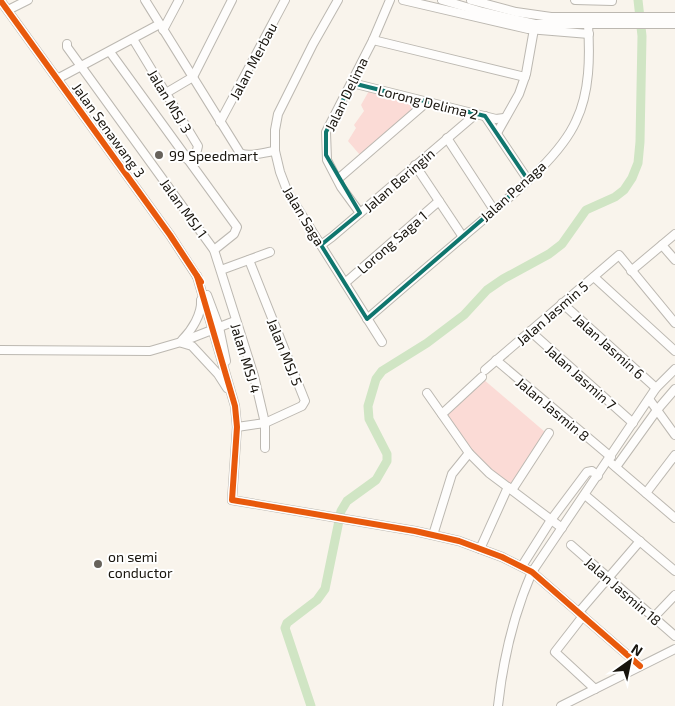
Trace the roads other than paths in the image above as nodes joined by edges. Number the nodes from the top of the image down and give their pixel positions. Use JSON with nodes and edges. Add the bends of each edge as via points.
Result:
{"nodes":[{"id":1,"x":0,"y":0,"type":"edge"},
{"id":2,"x":26,"y":0,"type":"edge"},
{"id":3,"x":145,"y":0,"type":"edge"},
{"id":4,"x":180,"y":0,"type":"edge"},
{"id":5,"x":232,"y":0,"type":"edge"},
{"id":6,"x":338,"y":0,"type":"edge"},
{"id":7,"x":390,"y":0,"type":"edge"},
{"id":8,"x":403,"y":0,"type":"edge"},
{"id":9,"x":442,"y":0,"type":"edge"},
{"id":10,"x":471,"y":0,"type":"edge"},
{"id":11,"x":575,"y":0,"type":"edge"},
{"id":12,"x":587,"y":0,"type":"edge"},
{"id":13,"x":282,"y":1,"type":"edge"},
{"id":14,"x":612,"y":1,"type":"dead end"},
{"id":15,"x":484,"y":5,"type":"edge"},
{"id":16,"x":8,"y":10,"type":"junction"},
{"id":17,"x":578,"y":16,"type":"junction"},
{"id":18,"x":601,"y":16,"type":"junction"},
{"id":19,"x":675,"y":18,"type":"edge"},
{"id":20,"x":631,"y":20,"type":"junction"},
{"id":21,"x":649,"y":20,"type":"junction"},
{"id":22,"x":588,"y":24,"type":"junction"},
{"id":23,"x":675,"y":24,"type":"edge"},
{"id":24,"x":160,"y":28,"type":"junction"},
{"id":25,"x":534,"y":29,"type":"junction"},
{"id":26,"x":589,"y":34,"type":"junction"},
{"id":27,"x":133,"y":39,"type":"junction"},
{"id":28,"x":373,"y":40,"type":"junction"},
{"id":29,"x":67,"y":44,"type":"dead end"},
{"id":30,"x":110,"y":52,"type":"junction"},
{"id":31,"x":81,"y":66,"type":"junction"},
{"id":32,"x":193,"y":77,"type":"junction"},
{"id":33,"x":525,"y":77,"type":"junction"},
{"id":34,"x":57,"y":79,"type":"junction"},
{"id":35,"x":352,"y":83,"type":"junction"},
{"id":36,"x":166,"y":93,"type":"junction"},
{"id":37,"x":427,"y":102,"type":"junction"},
{"id":38,"x":476,"y":114,"type":"junction"},
{"id":39,"x":485,"y":116,"type":"junction"},
{"id":40,"x":504,"y":118,"type":"junction"},
{"id":41,"x":220,"y":122,"type":"junction"},
{"id":42,"x":497,"y":133,"type":"junction"},
{"id":43,"x":447,"y":138,"type":"junction"},
{"id":44,"x":275,"y":150,"type":"junction"},
{"id":45,"x":187,"y":159,"type":"junction"},
{"id":46,"x":414,"y":166,"type":"junction"},
{"id":47,"x":338,"y":179,"type":"junction"},
{"id":48,"x":528,"y":180,"type":"junction"},
{"id":49,"x":439,"y":201,"type":"junction"},
{"id":50,"x":494,"y":210,"type":"junction"},
{"id":51,"x":360,"y":213,"type":"junction"},
{"id":52,"x":675,"y":234,"type":"edge"},
{"id":53,"x":462,"y":237,"type":"junction"},
{"id":54,"x":662,"y":244,"type":"junction"},
{"id":55,"x":321,"y":245,"type":"junction"},
{"id":56,"x":214,"y":250,"type":"junction"},
{"id":57,"x":270,"y":252,"type":"dead end"},
{"id":58,"x":249,"y":260,"type":"junction"},
{"id":59,"x":675,"y":260,"type":"edge"},
{"id":60,"x":221,"y":270,"type":"junction"},
{"id":61,"x":630,"y":271,"type":"junction"},
{"id":62,"x":197,"y":276,"type":"junction"},
{"id":63,"x":594,"y":277,"type":"junction"},
{"id":64,"x":345,"y":284,"type":"junction"},
{"id":65,"x":201,"y":290,"type":"junction"},
{"id":66,"x":562,"y":304,"type":"junction"},
{"id":67,"x":367,"y":319,"type":"junction"},
{"id":68,"x":235,"y":321,"type":"junction"},
{"id":69,"x":675,"y":323,"type":"edge"},
{"id":70,"x":216,"y":328,"type":"junction"},
{"id":71,"x":530,"y":331,"type":"junction"},
{"id":72,"x":180,"y":342,"type":"junction"},
{"id":73,"x":382,"y":342,"type":"dead end"},
{"id":74,"x":0,"y":350,"type":"edge"},
{"id":75,"x":675,"y":351,"type":"edge"},
{"id":76,"x":496,"y":360,"type":"junction"},
{"id":77,"x":675,"y":369,"type":"edge"},
{"id":78,"x":656,"y":388,"type":"junction"},
{"id":79,"x":675,"y":389,"type":"edge"},
{"id":80,"x":427,"y":393,"type":"dead end"},
{"id":81,"x":649,"y":399,"type":"junction"},
{"id":82,"x":235,"y":406,"type":"junction"},
{"id":83,"x":657,"y":410,"type":"junction"},
{"id":84,"x":442,"y":414,"type":"junction"},
{"id":85,"x":265,"y":422,"type":"junction"},
{"id":86,"x":633,"y":423,"type":"junction"},
{"id":87,"x":237,"y":427,"type":"junction"},
{"id":88,"x":549,"y":433,"type":"dead end"},
{"id":89,"x":675,"y":435,"type":"edge"},
{"id":90,"x":265,"y":448,"type":"dead end"},
{"id":91,"x":469,"y":453,"type":"junction"},
{"id":92,"x":675,"y":455,"type":"edge"},
{"id":93,"x":609,"y":459,"type":"junction"},
{"id":94,"x":616,"y":467,"type":"junction"},
{"id":95,"x":598,"y":476,"type":"junction"},
{"id":96,"x":510,"y":488,"type":"junction"},
{"id":97,"x":646,"y":493,"type":"junction"},
{"id":98,"x":585,"y":495,"type":"junction"},
{"id":99,"x":675,"y":518,"type":"edge"},
{"id":100,"x":551,"y":520,"type":"junction"},
{"id":101,"x":562,"y":528,"type":"junction"},
{"id":102,"x":434,"y":535,"type":"junction"},
{"id":103,"x":640,"y":541,"type":"junction"},
{"id":104,"x":571,"y":546,"type":"dead end"},
{"id":105,"x":480,"y":549,"type":"junction"},
{"id":106,"x":522,"y":566,"type":"junction"},
{"id":107,"x":675,"y":571,"type":"edge"},
{"id":108,"x":532,"y":572,"type":"junction"},
{"id":109,"x":608,"y":578,"type":"junction"},
{"id":110,"x":675,"y":595,"type":"edge"},
{"id":111,"x":581,"y":614,"type":"junction"},
{"id":112,"x":654,"y":618,"type":"junction"},
{"id":113,"x":675,"y":636,"type":"edge"},
{"id":114,"x":675,"y":649,"type":"edge"},
{"id":115,"x":640,"y":666,"type":"junction"},
{"id":116,"x":595,"y":689,"type":"junction"},
{"id":117,"x":498,"y":706,"type":"edge"},
{"id":118,"x":561,"y":706,"type":"edge"}],
"edges":[{"from":1,"to":16,"type":"street","name":"Jalan Senawang 3"},
{"from":2,"to":16,"type":"street"},
{"from":3,"to":24,"type":"street"},
{"from":4,"to":24,"type":"street"},
{"from":5,"to":32,"type":"street"},
{"from":6,"to":44,"type":"street","name":"Jalan Saga","via":[[278,114]]},
{"from":7,"to":28,"type":"street","name":"Jalan Delima"},
{"from":8,"to":25,"type":"street"},
{"from":9,"to":15,"type":"street"},
{"from":10,"to":15,"type":"street"},
{"from":11,"to":12,"type":"street"},
{"from":12,"to":14,"type":"street"},
{"from":12,"to":17,"type":"street","via":[[586,8]]},
{"from":12,"to":18,"type":"street","via":[[591,9]]},
{"from":13,"to":41,"type":"street","name":"Jalan Merbau"},
{"from":15,"to":17,"type":"street","via":[[533,15]]},
{"from":15,"to":22,"type":"street","via":[[535,24]]},
{"from":16,"to":34,"type":"street","name":"Jalan Senawang 3"},
{"from":17,"to":18,"type":"street"},
{"from":18,"to":20,"type":"street"},
{"from":19,"to":21,"type":"street"},
{"from":20,"to":21,"type":"street"},
{"from":20,"to":22,"type":"street"},
{"from":21,"to":23,"type":"street"},
{"from":22,"to":26,"type":"street","name":"Jalan Penaga"},
{"from":24,"to":27,"type":"street"},
{"from":24,"to":32,"type":"street"},
{"from":25,"to":26,"type":"street"},
{"from":25,"to":33,"type":"street"},
{"from":26,"to":48,"type":"street","name":"Jalan Penaga","via":[[586,89],[576,123],[557,150]]},
{"from":27,"to":30,"type":"street"},
{"from":27,"to":36,"type":"street","name":"Jalan MSJ 3"},
{"from":28,"to":33,"type":"street"},
{"from":28,"to":35,"type":"street","name":"Jalan Delima"},
{"from":29,"to":31,"type":"street","name":"Jalan MSJ 1"},
{"from":30,"to":31,"type":"street"},
{"from":30,"to":45,"type":"street"},
{"from":31,"to":34,"type":"street"},
{"from":31,"to":56,"type":"street","name":"Jalan MSJ 1"},
{"from":32,"to":36,"type":"street"},
{"from":32,"to":41,"type":"street"},
{"from":33,"to":40,"type":"street"},
{"from":34,"to":62,"type":"street","name":"Jalan Senawang 3"},
{"from":35,"to":37,"type":"street","name":"Lorong Delima 2"},
{"from":35,"to":47,"type":"street","name":"Jalan Delima","via":[[326,132],[327,160]]},
{"from":36,"to":45,"type":"street","name":"Jalan MSJ 3","via":[[198,146],[196,154]]},
{"from":37,"to":38,"type":"street","name":"Lorong Delima 2"},
{"from":37,"to":47,"type":"street"},
{"from":38,"to":39,"type":"street","name":"Lorong Delima 2"},
{"from":38,"to":43,"type":"street","name":"Jalan Beringin"},
{"from":39,"to":40,"type":"street","name":"Lorong Delima 2"},
{"from":39,"to":42,"type":"street"},
{"from":40,"to":42,"type":"street"},
{"from":41,"to":44,"type":"street","via":[[243,155]]},
{"from":42,"to":48,"type":"street"},
{"from":43,"to":46,"type":"street","name":"Jalan Beringin"},
{"from":43,"to":50,"type":"street"},
{"from":44,"to":55,"type":"street","name":"Jalan Saga","via":[[288,193]]},
{"from":45,"to":56,"type":"street","via":[[237,227],[234,234]]},
{"from":46,"to":49,"type":"street"},
{"from":46,"to":51,"type":"street","name":"Jalan Beringin"},
{"from":47,"to":51,"type":"street","name":"Jalan Delima"},
{"from":48,"to":50,"type":"street","name":"Jalan Penaga"},
{"from":49,"to":53,"type":"street"},
{"from":49,"to":64,"type":"street","name":"Lorong Saga 1"},
{"from":50,"to":53,"type":"street","name":"Jalan Penaga"},
{"from":51,"to":55,"type":"street","name":"Jalan Beringin"},
{"from":52,"to":54,"type":"street"},
{"from":53,"to":67,"type":"street","name":"Jalan Penaga"},
{"from":54,"to":59,"type":"street"},
{"from":54,"to":61,"type":"street"},
{"from":55,"to":64,"type":"street","name":"Jalan Saga"},
{"from":56,"to":60,"type":"street","name":"Jalan MSJ 1"},
{"from":57,"to":58,"type":"street"},
{"from":58,"to":60,"type":"street"},
{"from":58,"to":85,"type":"street","name":"Jalan MSJ 5","via":[[305,402]]},
{"from":60,"to":68,"type":"street","name":"Jalan MSJ 4"},
{"from":61,"to":63,"type":"street","name":"Jalan Jasmin 5","via":[[619,255]]},
{"from":61,"to":69,"type":"street"},
{"from":62,"to":65,"type":"street","name":"Jalan Senawang 3"},
{"from":62,"to":70,"type":"street","name":"Jalan Senawang 3","via":[[205,289]]},
{"from":63,"to":66,"type":"street","name":"Jalan Jasmin 5"},
{"from":63,"to":75,"type":"street"},
{"from":64,"to":67,"type":"street","name":"Jalan Saga"},
{"from":65,"to":70,"type":"street","name":"Jalan Senawang 3"},
{"from":65,"to":72,"type":"street","via":[[199,313]]},
{"from":66,"to":71,"type":"street","name":"Jalan Jasmin 5"},
{"from":66,"to":78,"type":"street","name":"Jalan Jasmin 6"},
{"from":67,"to":73,"type":"street","name":"Jalan Saga"},
{"from":68,"to":70,"type":"street"},
{"from":68,"to":85,"type":"street","name":"Jalan MSJ 4","via":[[254,376]]},
{"from":70,"to":72,"type":"street"},
{"from":70,"to":82,"type":"street"},
{"from":71,"to":76,"type":"street","name":"Jalan Jasmin 5"},
{"from":71,"to":86,"type":"street","name":"Jalan Jasmin 7"},
{"from":72,"to":74,"type":"street","via":[[150,351]]},
{"from":72,"to":82,"type":"street","via":[[192,346],[218,374]]},
{"from":76,"to":84,"type":"street","name":"Jalan Jasmin 5"},
{"from":76,"to":93,"type":"street","name":"Jalan Jasmin 8"},
{"from":77,"to":78,"type":"street"},
{"from":78,"to":81,"type":"street"},
{"from":79,"to":83,"type":"street"},
{"from":80,"to":84,"type":"street"},
{"from":81,"to":83,"type":"street"},
{"from":81,"to":86,"type":"street"},
{"from":82,"to":87,"type":"street"},
{"from":83,"to":89,"type":"street"},
{"from":83,"to":94,"type":"street"},
{"from":84,"to":91,"type":"street"},
{"from":85,"to":87,"type":"street"},
{"from":85,"to":90,"type":"street","name":"Jalan MSJ 4"},
{"from":86,"to":93,"type":"street"},
{"from":87,"to":102,"type":"street","via":[[232,500]]},
{"from":88,"to":96,"type":"street"},
{"from":91,"to":96,"type":"street"},
{"from":91,"to":102,"type":"street","via":[[452,474]]},
{"from":92,"to":97,"type":"street"},
{"from":93,"to":94,"type":"street","name":"Jalan Jasmin 8"},
{"from":93,"to":95,"type":"street"},
{"from":94,"to":97,"type":"street","name":"Jalan Jasmin 8"},
{"from":95,"to":98,"type":"street"},
{"from":95,"to":100,"type":"street","via":[[592,471],[587,472]]},
{"from":96,"to":100,"type":"street"},
{"from":96,"to":105,"type":"street"},
{"from":97,"to":99,"type":"street","name":"Jalan Jasmin 8"},
{"from":98,"to":101,"type":"street"},
{"from":98,"to":103,"type":"street"},
{"from":100,"to":101,"type":"street"},
{"from":100,"to":106,"type":"street"},
{"from":101,"to":108,"type":"street"},
{"from":102,"to":105,"type":"street"},
{"from":103,"to":107,"type":"street"},
{"from":103,"to":109,"type":"street"},
{"from":104,"to":109,"type":"street","name":"Jalan Jasmin 18"},
{"from":105,"to":106,"type":"street"},
{"from":106,"to":108,"type":"street"},
{"from":108,"to":111,"type":"street"},
{"from":108,"to":117,"type":"street","via":[[509,636]]},
{"from":109,"to":111,"type":"street"},
{"from":109,"to":112,"type":"street","name":"Jalan Jasmin 18"},
{"from":110,"to":112,"type":"street"},
{"from":111,"to":115,"type":"street"},
{"from":111,"to":116,"type":"street","via":[[555,652]]},
{"from":112,"to":113,"type":"street","name":"Jalan Jasmin 18"},
{"from":114,"to":115,"type":"street"},
{"from":115,"to":116,"type":"street"},
{"from":116,"to":118,"type":"street"}]}
